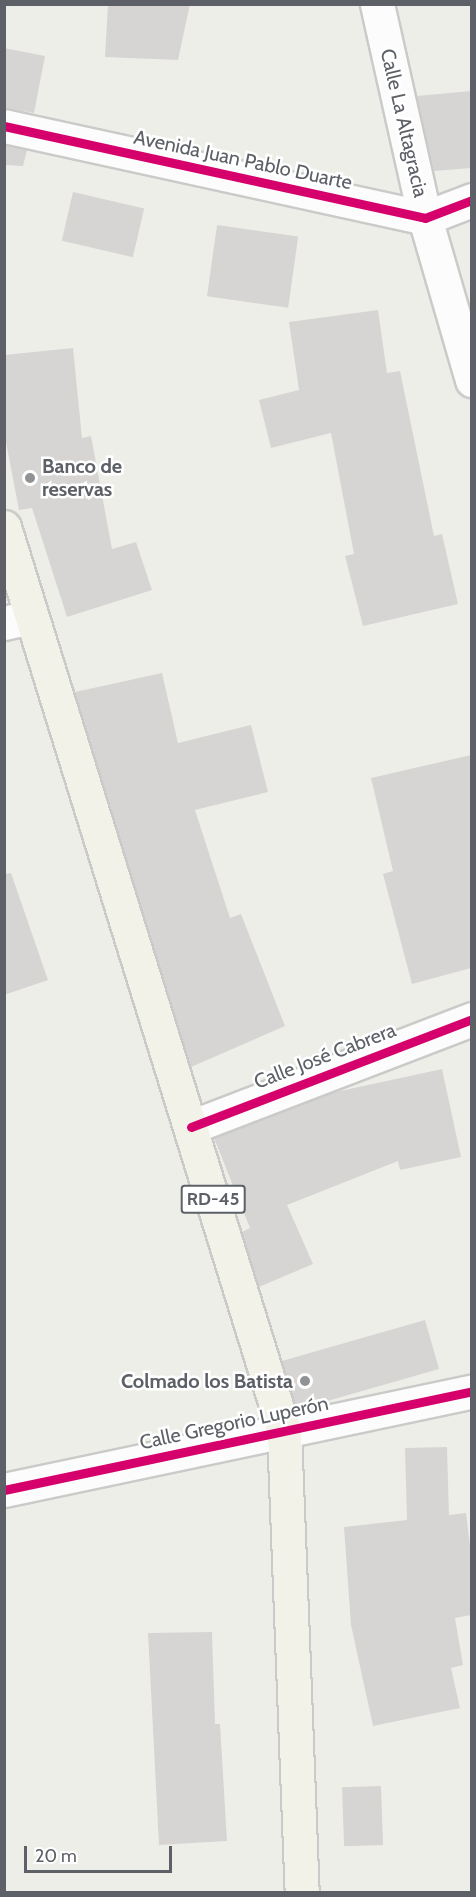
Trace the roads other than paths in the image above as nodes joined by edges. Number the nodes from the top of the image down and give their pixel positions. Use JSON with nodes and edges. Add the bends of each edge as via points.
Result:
{"nodes":[{"id":1,"x":377,"y":4,"type":"edge"},
{"id":2,"x":4,"y":126,"type":"edge"},
{"id":3,"x":471,"y":200,"type":"edge"},
{"id":4,"x":425,"y":218,"type":"junction"},
{"id":5,"x":471,"y":380,"type":"edge"},
{"id":6,"x":4,"y":527,"type":"edge"},
{"id":7,"x":17,"y":620,"type":"edge"},
{"id":8,"x":471,"y":1019,"type":"edge"},
{"id":9,"x":191,"y":1127,"type":"junction"},
{"id":10,"x":471,"y":1391,"type":"edge"},
{"id":11,"x":284,"y":1431,"type":"junction"},
{"id":12,"x":4,"y":1490,"type":"edge"},
{"id":13,"x":302,"y":1893,"type":"edge"}],
"edges":[{"from":1,"to":4,"type":"street","name":"Calle La Altagracia"},
{"from":2,"to":4,"type":"street","name":"Avenida Juan Pablo Duarte"},
{"from":3,"to":4,"type":"street"},
{"from":4,"to":5,"type":"street","name":"Calle La Altagracia"},
{"from":6,"to":7,"type":"main road","number":"RD-45"},
{"from":7,"to":9,"type":"main road","number":"RD-45"},
{"from":8,"to":9,"type":"street","name":"Calle José Cabrera"},
{"from":9,"to":11,"type":"main road","number":"RD-45"},
{"from":10,"to":11,"type":"street","name":"Calle Gregorio Luperón"},
{"from":11,"to":12,"type":"street","name":"Calle Gregorio Luperón"},
{"from":11,"to":13,"type":"main road","number":"RD-45"}]}
